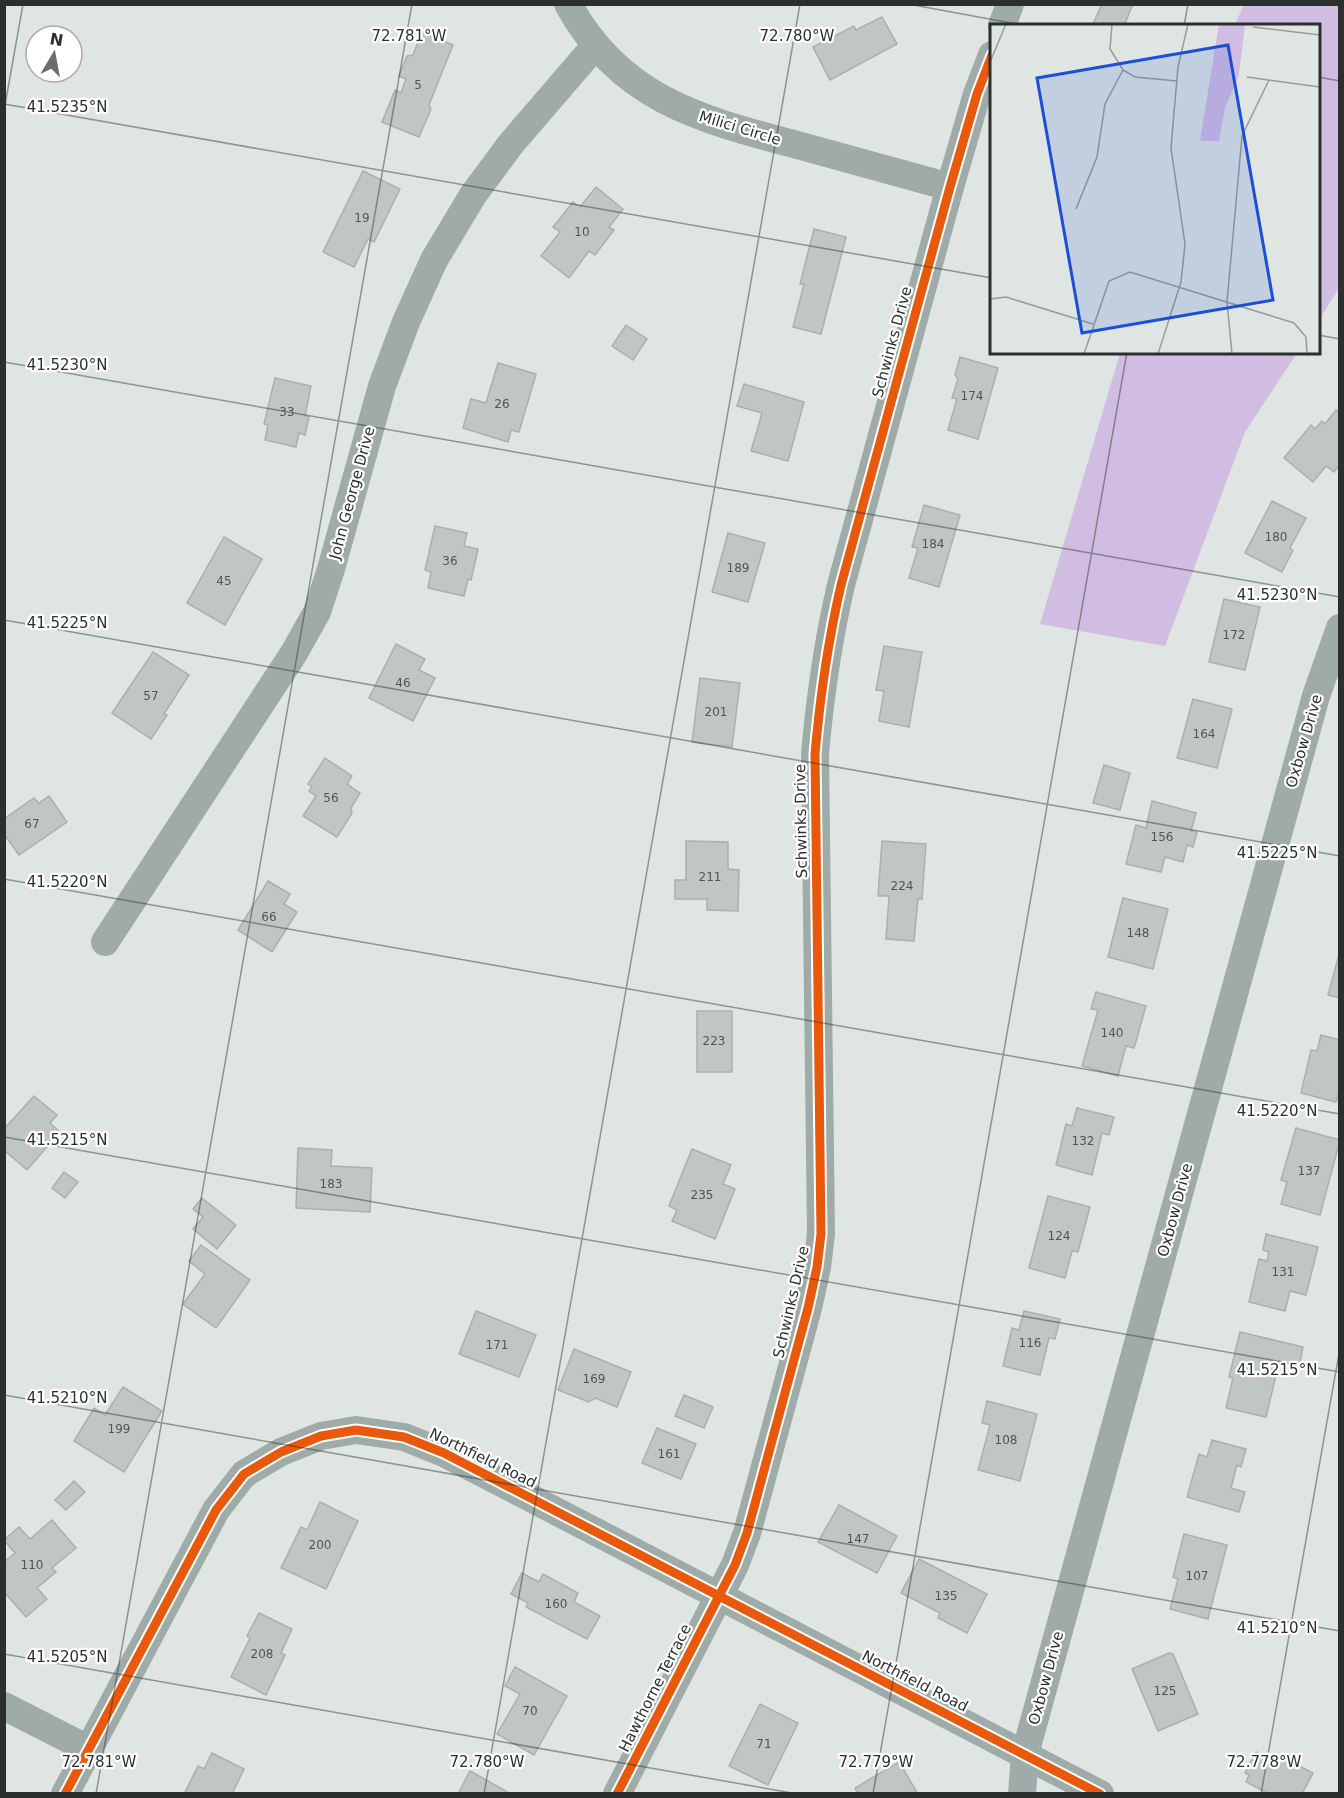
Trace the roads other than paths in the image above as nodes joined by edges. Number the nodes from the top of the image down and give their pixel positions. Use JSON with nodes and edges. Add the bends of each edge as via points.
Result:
{"nodes":[{"id":1,"x":568,"y":4,"type":"edge"},
{"id":2,"x":1010,"y":4,"type":"edge"},
{"id":3,"x":1003,"y":24,"type":"edge"},
{"id":4,"x":595,"y":46,"type":"junction"},
{"id":5,"x":990,"y":60,"type":"edge"},
{"id":6,"x":950,"y":187,"type":"junction"},
{"id":7,"x":1340,"y":628,"type":"edge"},
{"id":8,"x":105,"y":942,"type":"dead end"},
{"id":9,"x":720,"y":1596,"type":"junction"},
{"id":10,"x":4,"y":1706,"type":"edge"},
{"id":11,"x":88,"y":1749,"type":"junction"},
{"id":12,"x":1025,"y":1755,"type":"junction"},
{"id":13,"x":65,"y":1794,"type":"edge"},
{"id":14,"x":617,"y":1794,"type":"edge"},
{"id":15,"x":1022,"y":1794,"type":"edge"},
{"id":16,"x":1100,"y":1794,"type":"edge"}],
"edges":[{"from":1,"to":4,"type":"street","name":"Milici Circle"},
{"from":2,"to":3,"type":"street"},
{"from":4,"to":6,"type":"street","name":"Milici Circle","via":[[633,81],[673,106],[727,127]]},
{"from":4,"to":8,"type":"street","name":"John George Drive","via":[[510,145],[473,195],[435,260],[382,386],[317,612]]},
{"from":5,"to":6,"type":"street","name":"Schwinks Drive"},
{"from":6,"to":9,"type":"street","name":"Schwinks Drive","via":[[841,585],[827,651],[815,754],[821,1234],[808,1308],[750,1522]]},
{"from":7,"to":12,"type":"street","name":"Oxbow Drive","via":[[1316,696]]},
{"from":9,"to":11,"type":"street","name":"Northfield Road","via":[[444,1453],[404,1437],[356,1430],[321,1436],[281,1452],[244,1474],[216,1510]]},
{"from":9,"to":12,"type":"street","name":"Northfield Road"},
{"from":9,"to":14,"type":"street","name":"Hawthorne Terrace"},
{"from":10,"to":11,"type":"street"},
{"from":11,"to":13,"type":"street","name":"Northfield Road"},
{"from":12,"to":15,"type":"street","name":"Oxbow Drive"},
{"from":12,"to":16,"type":"street","name":"Northfield Road"}]}
